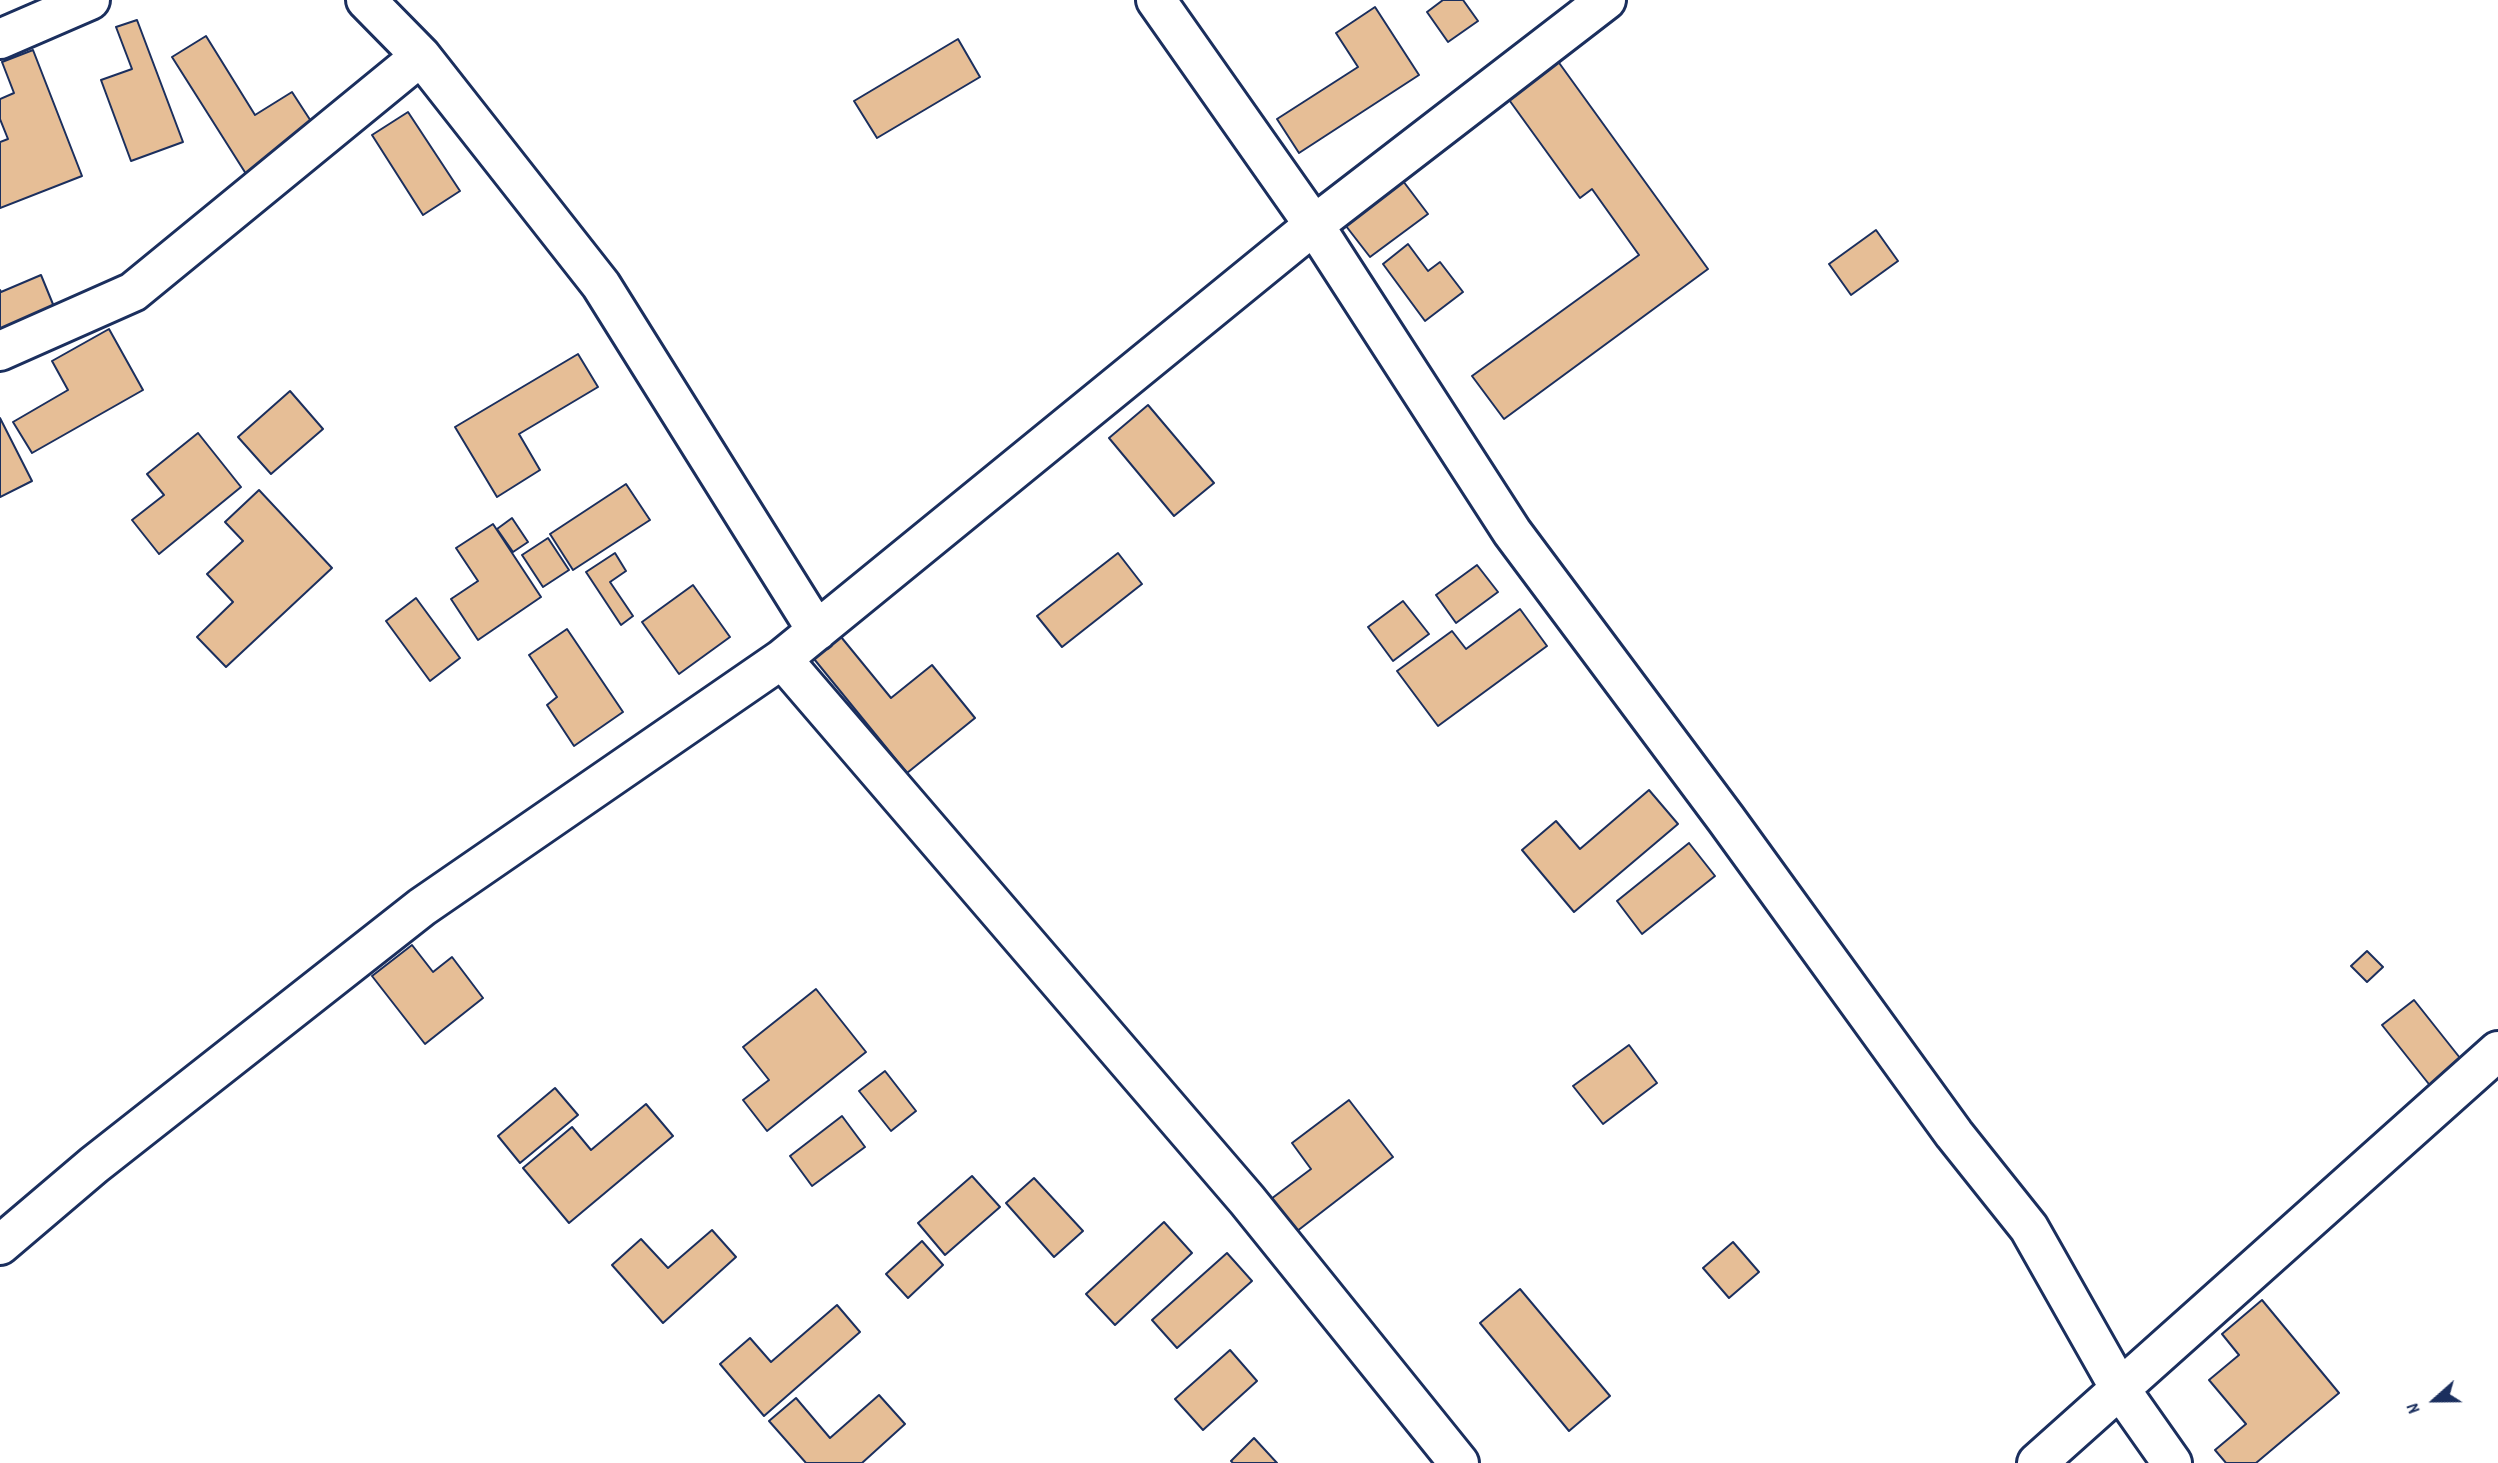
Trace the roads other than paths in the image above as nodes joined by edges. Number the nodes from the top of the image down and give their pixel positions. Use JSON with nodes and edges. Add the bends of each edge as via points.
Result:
{"nodes":[{"id":1,"x":90,"y":0,"type":"edge"},
{"id":2,"x":366,"y":0,"type":"edge"},
{"id":3,"x":1156,"y":0,"type":"edge"},
{"id":4,"x":1606,"y":0,"type":"edge"},
{"id":5,"x":0,"y":39,"type":"edge"},
{"id":6,"x":421,"y":56,"type":"junction"},
{"id":7,"x":1314,"y":225,"type":"junction"},
{"id":8,"x":0,"y":351,"type":"edge"},
{"id":9,"x":817,"y":631,"type":"junction"},
{"id":10,"x":782,"y":659,"type":"junction"},
{"id":11,"x":2498,"y":1051,"type":"edge"},
{"id":12,"x":0,"y":1245,"type":"edge"},
{"id":13,"x":2120,"y":1389,"type":"junction"},
{"id":14,"x":1459,"y":1463,"type":"edge"},
{"id":15,"x":2037,"y":1463,"type":"edge"},
{"id":16,"x":2172,"y":1463,"type":"edge"}],
"edges":[{"from":1,"to":5,"type":"street"},
{"from":2,"to":6,"type":"street"},
{"from":3,"to":7,"type":"street"},
{"from":4,"to":7,"type":"street"},
{"from":6,"to":8,"type":"street","via":[[133,292]]},
{"from":6,"to":9,"type":"street","via":[[601,285]]},
{"from":7,"to":9,"type":"street"},
{"from":7,"to":13,"type":"street","via":[[1512,532],[1954,1134],[2029,1228]]},
{"from":9,"to":10,"type":"street"},
{"from":10,"to":12,"type":"street","via":[[422,907],[94,1165]]},
{"from":10,"to":14,"type":"street","via":[[1247,1200]]},
{"from":11,"to":13,"type":"street"},
{"from":13,"to":15,"type":"street"},
{"from":13,"to":16,"type":"street"}]}
